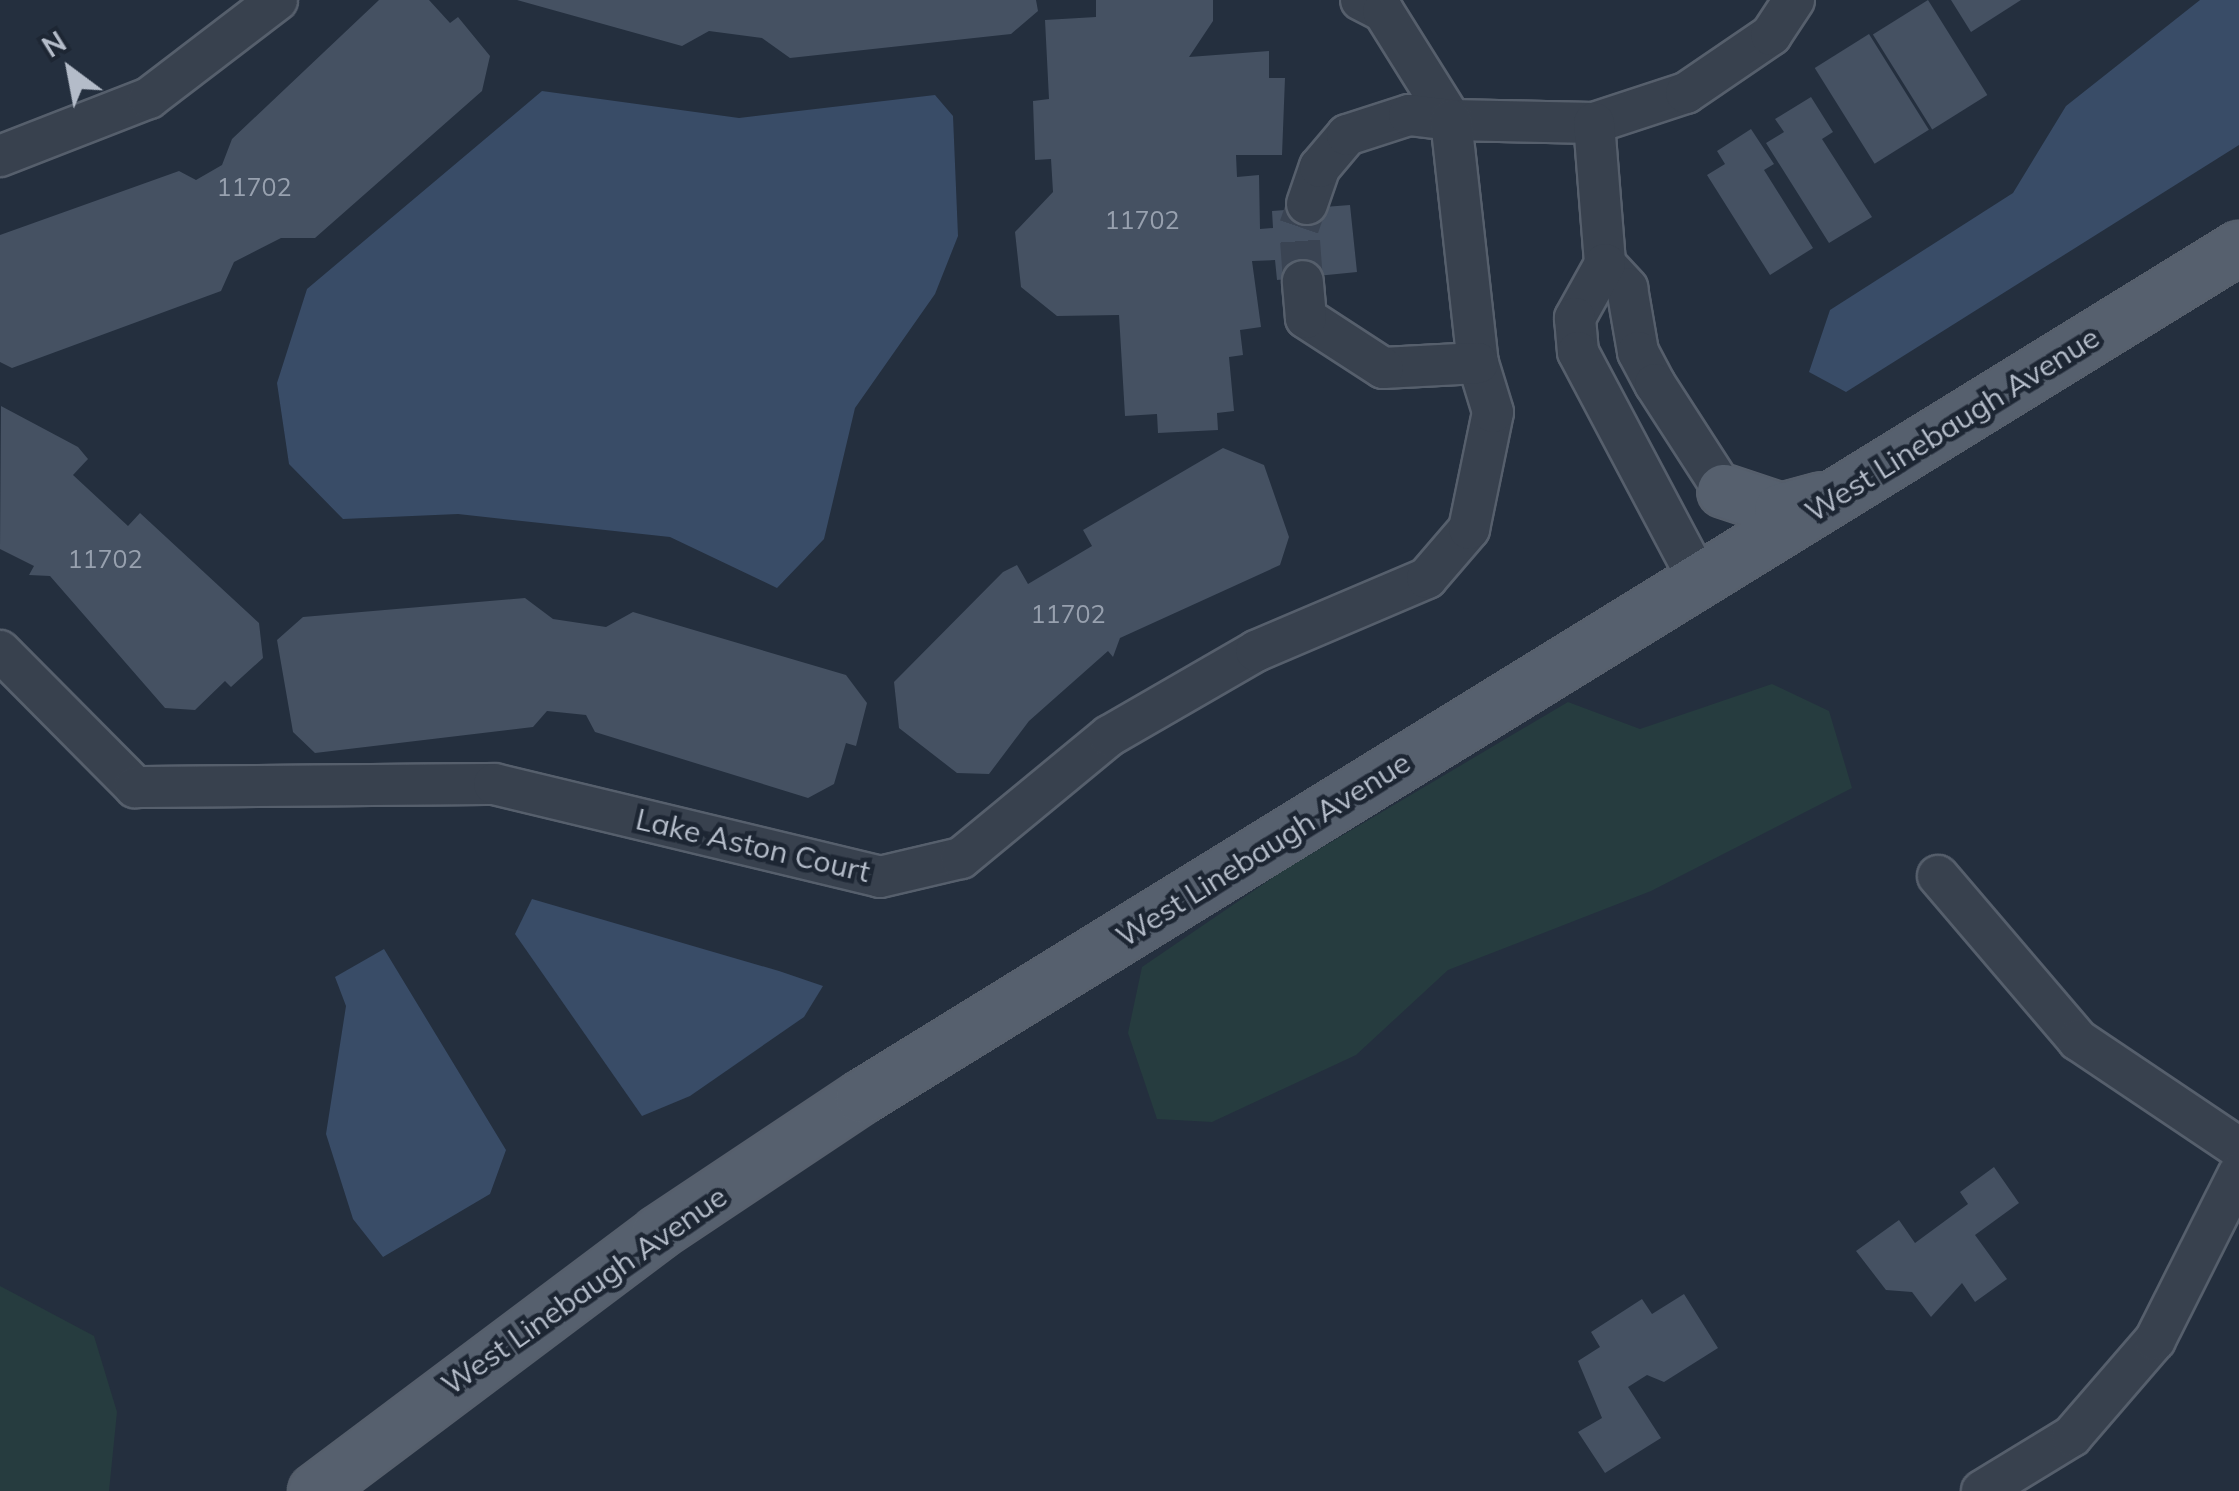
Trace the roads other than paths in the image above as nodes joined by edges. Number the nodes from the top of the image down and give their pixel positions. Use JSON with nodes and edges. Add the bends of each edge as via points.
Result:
{"nodes":[{"id":1,"x":277,"y":0,"type":"edge"},
{"id":2,"x":1361,"y":0,"type":"edge"},
{"id":3,"x":1794,"y":0,"type":"edge"},
{"id":4,"x":1451,"y":120,"type":"junction"},
{"id":5,"x":1594,"y":123,"type":"junction"},
{"id":6,"x":0,"y":156,"type":"edge"},
{"id":7,"x":1307,"y":204,"type":"tunnel mouth"},
{"id":8,"x":2239,"y":248,"type":"edge"},
{"id":9,"x":1605,"y":264,"type":"junction"},
{"id":10,"x":1303,"y":281,"type":"tunnel mouth"},
{"id":11,"x":1478,"y":362,"type":"junction"},
{"id":12,"x":1724,"y":490,"type":"joint"},
{"id":13,"x":1833,"y":497,"type":"junction"},
{"id":14,"x":1698,"y":580,"type":"junction"},
{"id":15,"x":0,"y":651,"type":"edge"},
{"id":16,"x":1938,"y":876,"type":"dead end"},
{"id":17,"x":2239,"y":1148,"type":"edge"},
{"id":18,"x":2239,"y":1173,"type":"edge"},
{"id":19,"x":315,"y":1491,"type":"edge"},
{"id":20,"x":1982,"y":1491,"type":"edge"}],
"edges":[{"from":1,"to":6,"type":"street","via":[[149,98]]},
{"from":2,"to":4,"type":"street","name":"Lake Aston Court","via":[[1383,11]]},
{"from":3,"to":5,"type":"street","via":[[1770,35],[1686,93]]},
{"from":4,"to":5,"type":"street"},
{"from":4,"to":7,"type":"street","via":[[1409,116],[1347,135],[1320,167]]},
{"from":4,"to":11,"type":"street","name":"Lake Aston Court"},
{"from":5,"to":9,"type":"street"},
{"from":8,"to":13,"type":"main road","name":"West Linebaugh Avenue"},
{"from":9,"to":12,"type":"street","via":[[1627,288],[1646,368]]},
{"from":9,"to":14,"type":"street","via":[[1575,318],[1578,352]]},
{"from":10,"to":11,"type":"street","via":[[1306,318],[1383,368]]},
{"from":11,"to":15,"type":"street","name":"Lake Aston Court","via":[[1493,412],[1486,473],[1469,529],[1427,578],[1256,651],[1109,736],[960,858],[880,877],[494,784],[135,787]]},
{"from":12,"to":13,"type":"main road","via":[[1781,510]]},
{"from":13,"to":14,"type":"main road","name":"West Linebaugh Avenue"},
{"from":14,"to":19,"type":"main road","name":"West Linebaugh Avenue","via":[[846,1108],[642,1244]]},
{"from":16,"to":17,"type":"street","via":[[2078,1040]]},
{"from":18,"to":20,"type":"street","via":[[2156,1340],[2072,1436]]}]}
